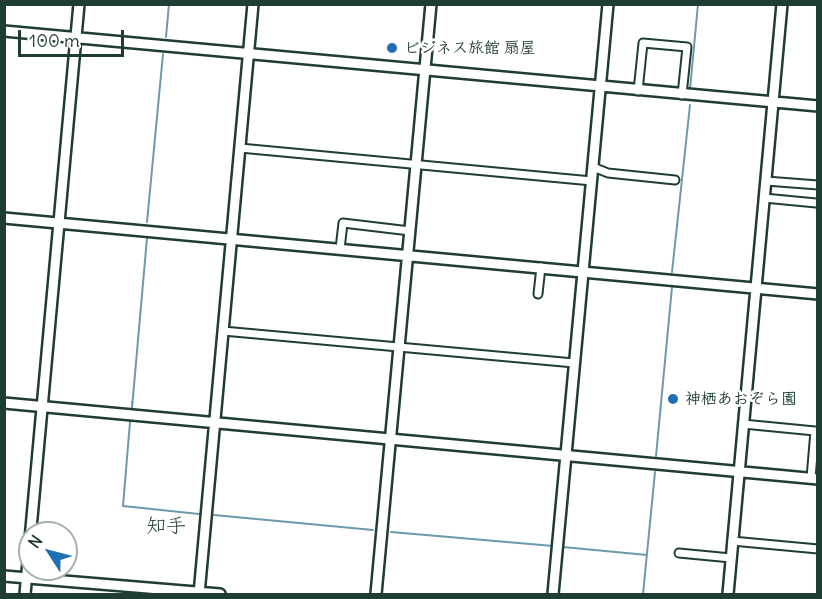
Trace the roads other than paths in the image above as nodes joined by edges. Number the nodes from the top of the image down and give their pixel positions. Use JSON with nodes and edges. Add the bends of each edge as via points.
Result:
{"nodes":[{"id":1,"x":79,"y":4,"type":"edge"},
{"id":2,"x":253,"y":4,"type":"edge"},
{"id":3,"x":430,"y":4,"type":"edge"},
{"id":4,"x":608,"y":4,"type":"edge"},
{"id":5,"x":782,"y":4,"type":"edge"},
{"id":6,"x":4,"y":31,"type":"edge"},
{"id":7,"x":76,"y":37,"type":"junction"},
{"id":8,"x":248,"y":53,"type":"junction"},
{"id":9,"x":425,"y":72,"type":"junction"},
{"id":10,"x":601,"y":88,"type":"junction"},
{"id":11,"x":638,"y":91,"type":"junction"},
{"id":12,"x":682,"y":95,"type":"junction"},
{"id":13,"x":773,"y":102,"type":"junction"},
{"id":14,"x":818,"y":106,"type":"edge"},
{"id":15,"x":240,"y":148,"type":"junction"},
{"id":16,"x":416,"y":164,"type":"junction"},
{"id":17,"x":593,"y":167,"type":"junction"},
{"id":18,"x":675,"y":180,"type":"dead end"},
{"id":19,"x":766,"y":180,"type":"junction"},
{"id":20,"x":592,"y":181,"type":"junction"},
{"id":21,"x":818,"y":185,"type":"edge"},
{"id":22,"x":764,"y":198,"type":"junction"},
{"id":23,"x":816,"y":204,"type":"dead end"},
{"id":24,"x":4,"y":218,"type":"edge"},
{"id":25,"x":59,"y":223,"type":"junction"},
{"id":26,"x":410,"y":231,"type":"junction"},
{"id":27,"x":232,"y":240,"type":"junction"},
{"id":28,"x":339,"y":249,"type":"junction"},
{"id":29,"x":408,"y":255,"type":"junction"},
{"id":30,"x":541,"y":267,"type":"junction"},
{"id":31,"x":583,"y":271,"type":"junction"},
{"id":32,"x":756,"y":288,"type":"junction"},
{"id":33,"x":538,"y":294,"type":"dead end"},
{"id":34,"x":818,"y":294,"type":"edge"},
{"id":35,"x":223,"y":331,"type":"junction"},
{"id":36,"x":399,"y":349,"type":"junction"},
{"id":37,"x":574,"y":363,"type":"junction"},
{"id":38,"x":4,"y":403,"type":"edge"},
{"id":39,"x":42,"y":406,"type":"junction"},
{"id":40,"x":214,"y":423,"type":"junction"},
{"id":41,"x":743,"y":424,"type":"junction"},
{"id":42,"x":391,"y":438,"type":"junction"},
{"id":43,"x":566,"y":455,"type":"junction"},
{"id":44,"x":739,"y":471,"type":"junction"},
{"id":45,"x":814,"y":478,"type":"edge"},
{"id":46,"x":31,"y":521,"type":"edge"},
{"id":47,"x":732,"y":541,"type":"junction"},
{"id":48,"x":818,"y":549,"type":"edge"},
{"id":49,"x":679,"y":553,"type":"dead end"},
{"id":50,"x":731,"y":558,"type":"junction"},
{"id":51,"x":58,"y":581,"type":"edge"},
{"id":52,"x":199,"y":594,"type":"edge"},
{"id":53,"x":220,"y":594,"type":"edge"},
{"id":54,"x":376,"y":594,"type":"edge"},
{"id":55,"x":553,"y":594,"type":"edge"},
{"id":56,"x":728,"y":594,"type":"edge"}],
"edges":[{"from":1,"to":7,"type":"street"},
{"from":2,"to":8,"type":"street"},
{"from":3,"to":9,"type":"street"},
{"from":4,"to":10,"type":"street"},
{"from":5,"to":13,"type":"street"},
{"from":6,"to":7,"type":"street"},
{"from":7,"to":8,"type":"street"},
{"from":7,"to":25,"type":"street"},
{"from":8,"to":9,"type":"street"},
{"from":8,"to":15,"type":"street"},
{"from":9,"to":10,"type":"street"},
{"from":9,"to":16,"type":"street"},
{"from":10,"to":11,"type":"street"},
{"from":10,"to":17,"type":"street"},
{"from":11,"to":12,"type":"street"},
{"from":11,"to":12,"type":"street","via":[[643,43],[687,46]]},
{"from":12,"to":13,"type":"street"},
{"from":13,"to":14,"type":"street"},
{"from":13,"to":19,"type":"street"},
{"from":15,"to":16,"type":"street"},
{"from":15,"to":27,"type":"street"},
{"from":16,"to":20,"type":"street"},
{"from":16,"to":26,"type":"street"},
{"from":17,"to":18,"type":"street","via":[[608,173]]},
{"from":17,"to":20,"type":"street"},
{"from":19,"to":21,"type":"street"},
{"from":19,"to":22,"type":"street"},
{"from":20,"to":31,"type":"street"},
{"from":22,"to":23,"type":"street"},
{"from":22,"to":32,"type":"street"},
{"from":24,"to":25,"type":"street"},
{"from":25,"to":27,"type":"street"},
{"from":25,"to":39,"type":"street"},
{"from":26,"to":28,"type":"street","via":[[343,223]]},
{"from":26,"to":29,"type":"street"},
{"from":27,"to":28,"type":"street"},
{"from":27,"to":35,"type":"street"},
{"from":28,"to":29,"type":"street"},
{"from":29,"to":30,"type":"street"},
{"from":29,"to":36,"type":"street"},
{"from":30,"to":31,"type":"street"},
{"from":30,"to":33,"type":"street"},
{"from":31,"to":32,"type":"street"},
{"from":31,"to":37,"type":"street"},
{"from":32,"to":34,"type":"street"},
{"from":32,"to":41,"type":"street"},
{"from":35,"to":36,"type":"street"},
{"from":35,"to":40,"type":"street"},
{"from":36,"to":37,"type":"street"},
{"from":36,"to":42,"type":"street"},
{"from":37,"to":43,"type":"street"},
{"from":38,"to":39,"type":"street"},
{"from":39,"to":40,"type":"street"},
{"from":39,"to":46,"type":"street"},
{"from":40,"to":42,"type":"street"},
{"from":40,"to":52,"type":"street"},
{"from":41,"to":44,"type":"street"},
{"from":41,"to":45,"type":"street","via":[[815,431]]},
{"from":42,"to":43,"type":"street"},
{"from":42,"to":54,"type":"street"},
{"from":43,"to":44,"type":"street"},
{"from":43,"to":55,"type":"street"},
{"from":44,"to":45,"type":"street"},
{"from":44,"to":47,"type":"street"},
{"from":47,"to":48,"type":"street"},
{"from":47,"to":50,"type":"street"},
{"from":49,"to":50,"type":"street"},
{"from":50,"to":56,"type":"street"},
{"from":51,"to":52,"type":"street"},
{"from":52,"to":53,"type":"street"}]}
